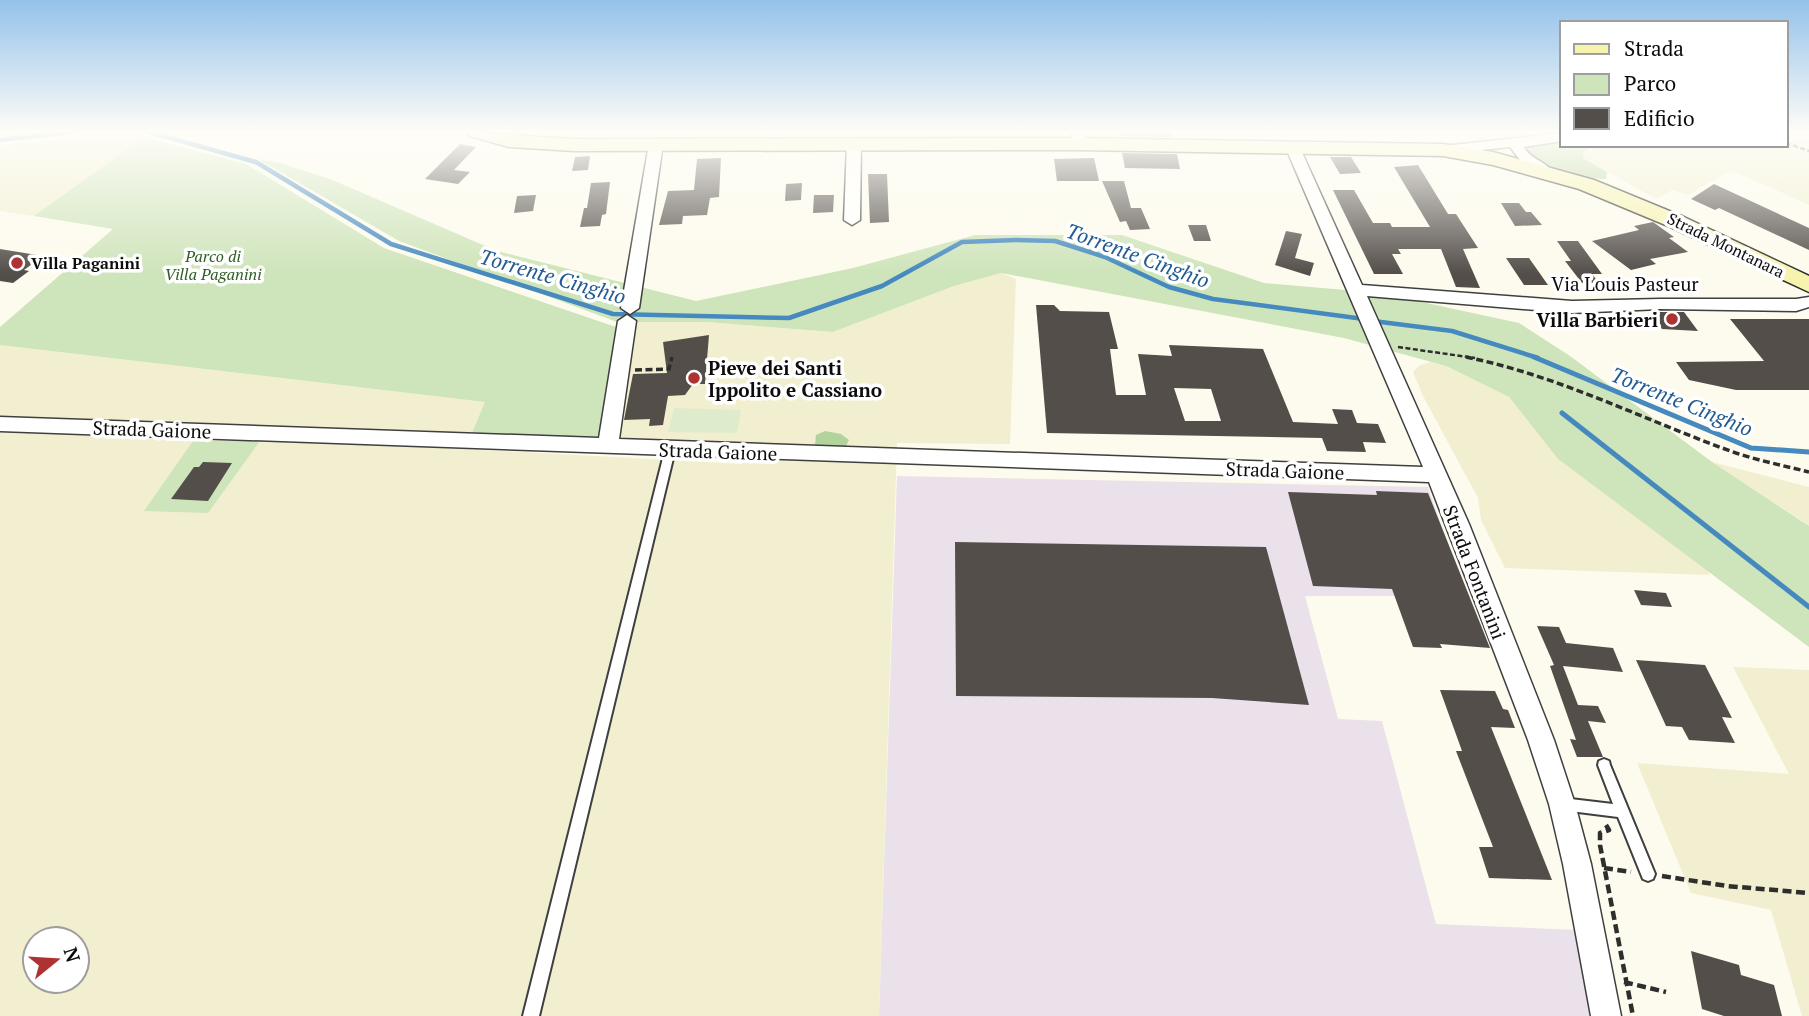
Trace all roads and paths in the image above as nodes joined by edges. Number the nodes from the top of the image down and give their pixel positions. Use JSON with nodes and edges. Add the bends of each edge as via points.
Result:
{"nodes":[{"id":1,"x":650,"y":179,"type":"edge"},
{"id":2,"x":853,"y":179,"type":"edge"},
{"id":3,"x":1307,"y":179,"type":"edge"},
{"id":4,"x":1574,"y":179,"type":"edge"},
{"id":5,"x":852,"y":220,"type":"dead end"},
{"id":6,"x":1809,"y":285,"type":"edge"},
{"id":7,"x":1357,"y":289,"type":"junction"},
{"id":8,"x":1809,"y":302,"type":"edge"},
{"id":9,"x":1390,"y":350,"type":"junction"},
{"id":10,"x":673,"y":357,"type":"dead end"},
{"id":11,"x":619,"y":370,"type":"junction"},
{"id":12,"x":0,"y":424,"type":"edge"},
{"id":13,"x":608,"y":445,"type":"junction"},
{"id":14,"x":670,"y":450,"type":"junction"},
{"id":15,"x":1809,"y":472,"type":"edge"},
{"id":16,"x":1436,"y":475,"type":"junction"},
{"id":17,"x":1604,"y":765,"type":"dead end"},
{"id":18,"x":1562,"y":804,"type":"junction"},
{"id":19,"x":1622,"y":811,"type":"junction"},
{"id":20,"x":1577,"y":864,"type":"junction"},
{"id":21,"x":1648,"y":874,"type":"junction"},
{"id":22,"x":1809,"y":893,"type":"edge"},
{"id":23,"x":1626,"y":982,"type":"dead end"},
{"id":24,"x":1667,"y":992,"type":"dead end"},
{"id":25,"x":531,"y":1016,"type":"edge"},
{"id":26,"x":1606,"y":1016,"type":"edge"}],
"edges":[{"from":1,"to":11,"type":"street"},
{"from":2,"to":5,"type":"street"},
{"from":3,"to":7,"type":"street","name":"Strada Fontanini"},
{"from":4,"to":6,"type":"main road","name":"Strada Montanara","via":[[1659,213]]},
{"from":7,"to":8,"type":"street","name":"Via Louis Pasteur","via":[[1572,307]]},
{"from":7,"to":9,"type":"street","name":"Strada Fontanini"},
{"from":9,"to":15,"type":"path","via":[[1462,355],[1520,369],[1739,454]]},
{"from":9,"to":16,"type":"street","name":"Strada Fontanini"},
{"from":10,"to":11,"type":"path","via":[[669,369]]},
{"from":11,"to":13,"type":"street"},
{"from":12,"to":13,"type":"street","name":"Strada Gaione"},
{"from":13,"to":14,"type":"street","name":"Strada Gaione"},
{"from":14,"to":16,"type":"street","name":"Strada Gaione"},
{"from":14,"to":25,"type":"lane"},
{"from":16,"to":18,"type":"street","name":"Strada Fontanini"},
{"from":17,"to":19,"type":"lane"},
{"from":18,"to":19,"type":"lane"},
{"from":18,"to":20,"type":"street","name":"Strada Fontanini"},
{"from":19,"to":21,"type":"lane"},
{"from":20,"to":21,"type":"path"},
{"from":20,"to":26,"type":"street","name":"Strada Fontanini"},
{"from":21,"to":22,"type":"path"},
{"from":23,"to":24,"type":"path"}]}
